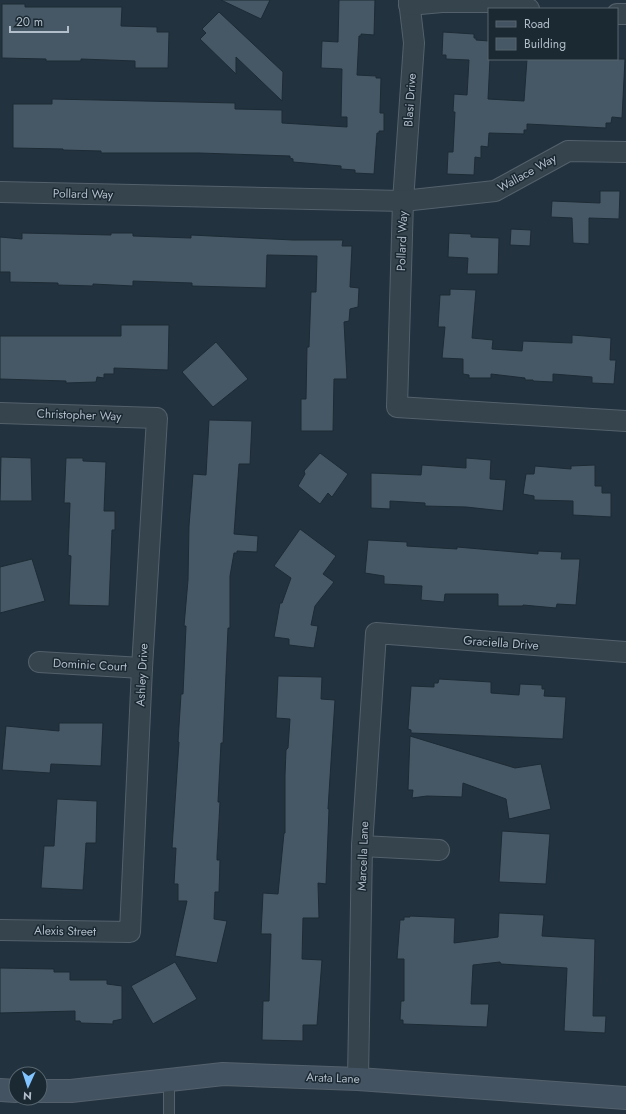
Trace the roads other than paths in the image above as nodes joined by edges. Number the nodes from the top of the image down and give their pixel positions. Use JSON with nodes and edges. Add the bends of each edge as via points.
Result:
{"nodes":[{"id":1,"x":409,"y":2,"type":"edge"},
{"id":2,"x":523,"y":8,"type":"edge"},
{"id":3,"x":626,"y":152,"type":"edge"},
{"id":4,"x":0,"y":192,"type":"edge"},
{"id":5,"x":403,"y":201,"type":"junction"},
{"id":6,"x":0,"y":413,"type":"edge"},
{"id":7,"x":157,"y":418,"type":"joint"},
{"id":8,"x":626,"y":421,"type":"edge"},
{"id":9,"x":376,"y":633,"type":"joint"},
{"id":10,"x":626,"y":652,"type":"edge"},
{"id":11,"x":38,"y":662,"type":"dead end"},
{"id":12,"x":142,"y":668,"type":"junction"},
{"id":13,"x":362,"y":846,"type":"junction"},
{"id":14,"x":439,"y":850,"type":"dead end"},
{"id":15,"x":0,"y":930,"type":"edge"},
{"id":16,"x":130,"y":932,"type":"joint"},
{"id":17,"x":358,"y":1079,"type":"junction"},
{"id":18,"x":169,"y":1080,"type":"junction"},
{"id":19,"x":48,"y":1091,"type":"edge"},
{"id":20,"x":626,"y":1098,"type":"edge"},
{"id":21,"x":169,"y":1114,"type":"edge"}],
"edges":[{"from":1,"to":2,"type":"street","via":[[490,2]]},
{"from":1,"to":5,"type":"street","name":"Blasi Drive","via":[[414,43]]},
{"from":3,"to":5,"type":"street","name":"Wallace Way","via":[[568,151],[495,191]]},
{"from":4,"to":5,"type":"street","name":"Pollard Way"},
{"from":5,"to":8,"type":"street","name":"Pollard Way","via":[[397,407]]},
{"from":6,"to":7,"type":"street","name":"Christopher Way"},
{"from":7,"to":12,"type":"street","name":"Ashley Drive"},
{"from":9,"to":10,"type":"street","name":"Graciella Drive"},
{"from":9,"to":13,"type":"street","name":"Marcella Lane"},
{"from":11,"to":12,"type":"street","name":"Dominic Court"},
{"from":12,"to":16,"type":"street","name":"Ashley Drive"},
{"from":13,"to":14,"type":"street"},
{"from":13,"to":17,"type":"street","name":"Marcella Lane"},
{"from":15,"to":16,"type":"street","name":"Alexis Street"},
{"from":17,"to":18,"type":"street","name":"Arata Lane","via":[[223,1074]]},
{"from":17,"to":20,"type":"street","name":"Arata Lane"},
{"from":18,"to":19,"type":"street","name":"Arata Lane","via":[[71,1091]]},
{"from":18,"to":21,"type":"lane"}]}
